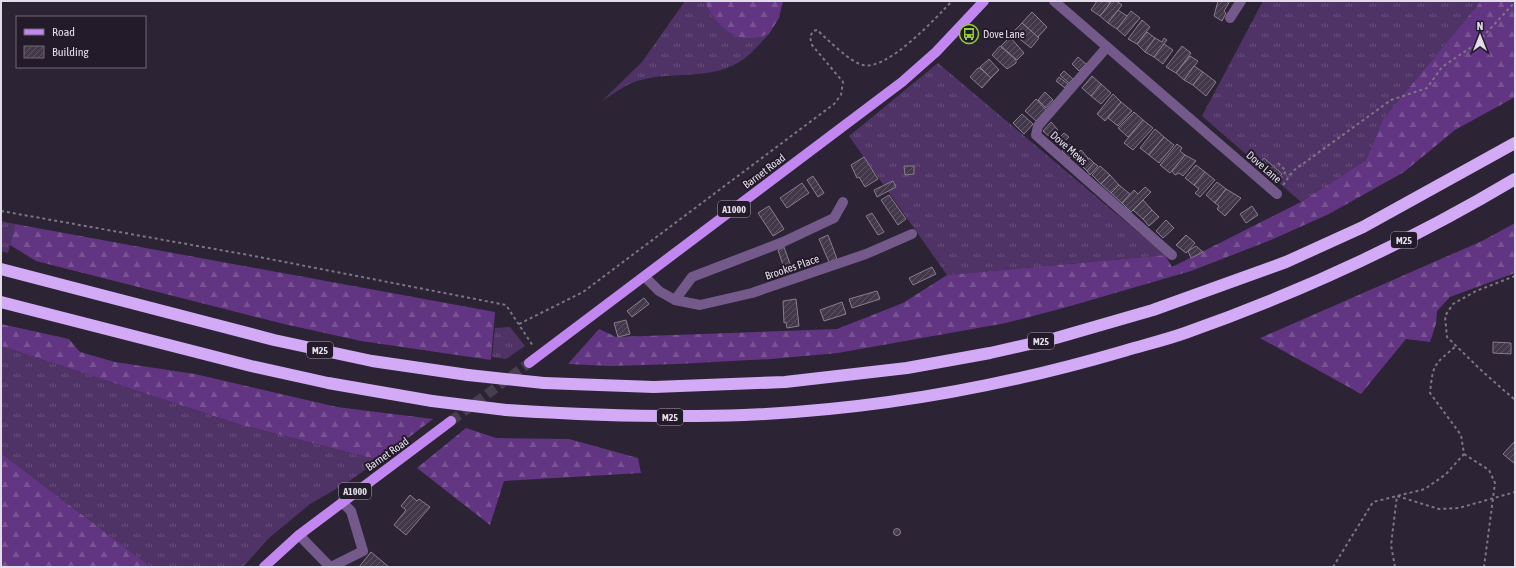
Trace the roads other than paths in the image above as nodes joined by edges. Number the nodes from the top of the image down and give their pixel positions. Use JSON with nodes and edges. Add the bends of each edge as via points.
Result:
{"nodes":[{"id":1,"x":984,"y":1,"type":"edge"},
{"id":2,"x":1054,"y":1,"type":"edge"},
{"id":3,"x":1241,"y":1,"type":"edge"},
{"id":4,"x":1230,"y":18,"type":"dead end"},
{"id":5,"x":1107,"y":47,"type":"junction"},
{"id":6,"x":1515,"y":138,"type":"edge"},
{"id":7,"x":1515,"y":144,"type":"edge"},
{"id":8,"x":1502,"y":152,"type":"junction"},
{"id":9,"x":1514,"y":180,"type":"edge"},
{"id":10,"x":1275,"y":192,"type":"road end"},
{"id":11,"x":843,"y":202,"type":"dead end"},
{"id":12,"x":912,"y":234,"type":"dead end"},
{"id":13,"x":1172,"y":255,"type":"dead end"},
{"id":14,"x":1,"y":269,"type":"edge"},
{"id":15,"x":645,"y":276,"type":"junction"},
{"id":16,"x":675,"y":300,"type":"junction"},
{"id":17,"x":1,"y":302,"type":"edge"},
{"id":18,"x":529,"y":363,"type":"tunnel mouth"},
{"id":19,"x":451,"y":421,"type":"tunnel mouth"},
{"id":20,"x":342,"y":502,"type":"junction"},
{"id":21,"x":299,"y":535,"type":"junction"},
{"id":22,"x":264,"y":567,"type":"edge"},
{"id":23,"x":330,"y":567,"type":"edge"}],
"edges":[{"from":1,"to":15,"type":"main road","name":"Barnet Road","number":"A1000","via":[[936,52],[902,82]]},
{"from":2,"to":5,"type":"street","name":"Dove Lane"},
{"from":3,"to":4,"type":"street"},
{"from":5,"to":10,"type":"street","name":"Dove Lane"},
{"from":5,"to":13,"type":"street","name":"Dove Mews","via":[[1038,126],[1036,135]]},
{"from":6,"to":8,"type":"highway","number":"M25"},
{"from":7,"to":8,"type":"highway","number":"M25"},
{"from":8,"to":14,"type":"highway","number":"M25","bridge":true,"via":[[1363,227],[1286,262],[1152,310],[1056,338],[990,353],[907,368],[785,382],[654,387],[544,383],[468,375],[372,361],[274,340]]},
{"from":9,"to":17,"type":"highway","number":"M25","bridge":true,"via":[[1399,242],[1293,291],[1183,333],[1088,362],[1037,374],[905,399],[834,408],[747,415],[594,416],[506,410],[432,401],[250,366]]},
{"from":11,"to":16,"type":"street","via":[[834,218],[783,242],[692,277]]},
{"from":12,"to":16,"type":"street","name":"Brookes Place","via":[[866,254],[752,294],[700,305]]},
{"from":15,"to":16,"type":"street","name":"Brookes Place","via":[[659,291]]},
{"from":15,"to":18,"type":"main road","name":"Barnet Road","number":"A1000"},
{"from":19,"to":20,"type":"main road","name":"Barnet Road","number":"A1000"},
{"from":20,"to":21,"type":"main road","name":"Barnet Road","number":"A1000"},
{"from":20,"to":23,"type":"street","via":[[351,512],[363,551]]},
{"from":21,"to":22,"type":"main road","name":"Barnet Road","number":"A1000"},
{"from":21,"to":23,"type":"street"}]}
